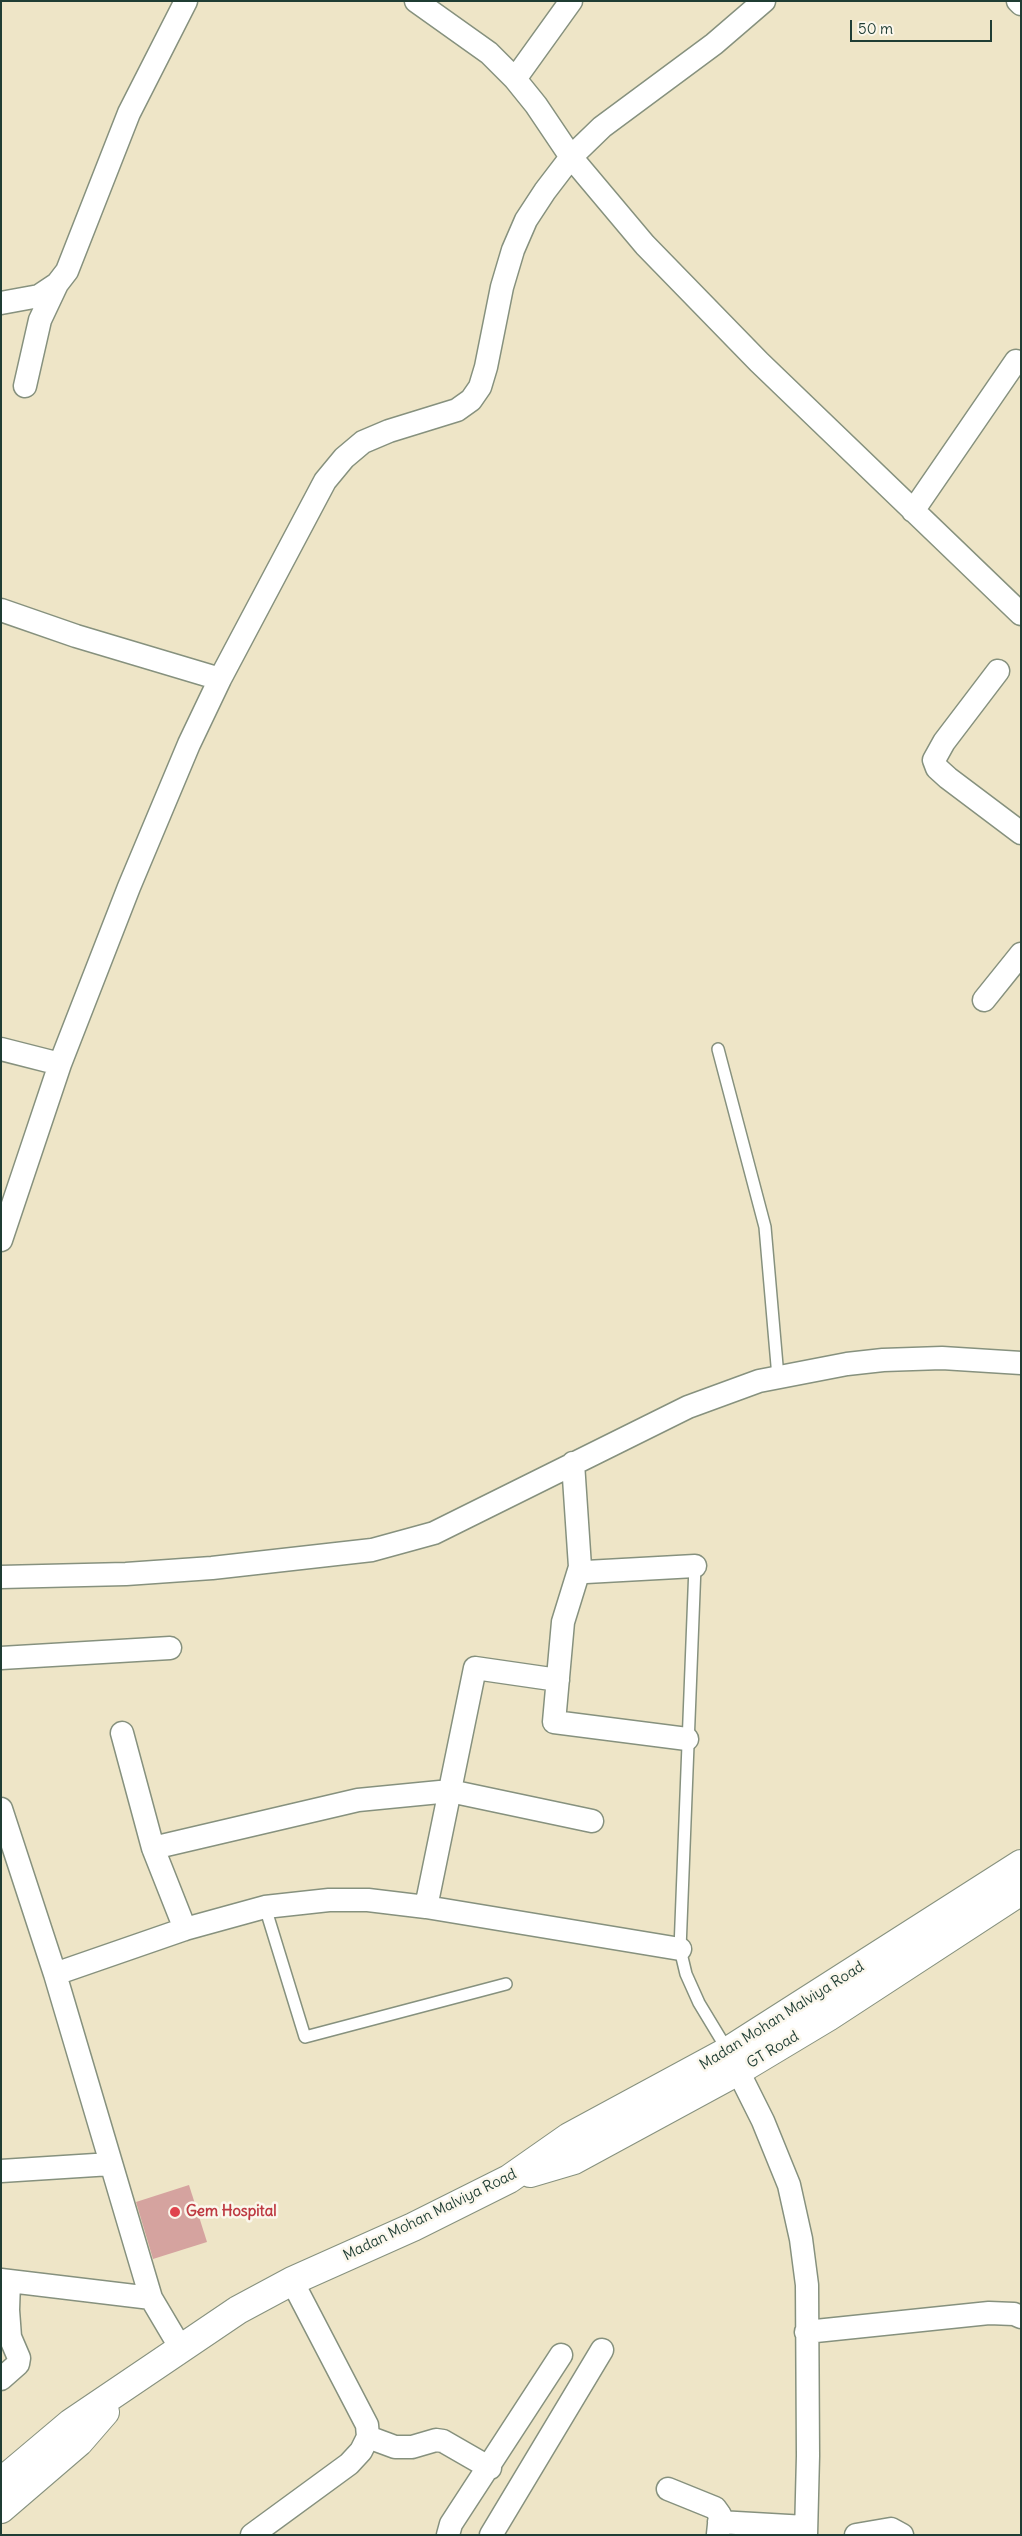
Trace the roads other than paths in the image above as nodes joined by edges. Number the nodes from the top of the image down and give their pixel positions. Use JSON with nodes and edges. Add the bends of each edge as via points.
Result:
{"nodes":[{"id":1,"x":186,"y":1,"type":"edge"},
{"id":2,"x":416,"y":1,"type":"edge"},
{"id":3,"x":571,"y":1,"type":"edge"},
{"id":4,"x":764,"y":1,"type":"edge"},
{"id":5,"x":1018,"y":1,"type":"edge"},
{"id":6,"x":1021,"y":4,"type":"edge"},
{"id":7,"x":515,"y":79,"type":"junction"},
{"id":8,"x":571,"y":157,"type":"junction"},
{"id":9,"x":57,"y":284,"type":"junction"},
{"id":10,"x":1,"y":303,"type":"edge"},
{"id":11,"x":1016,"y":361,"type":"dead end"},
{"id":12,"x":25,"y":386,"type":"dead end"},
{"id":13,"x":914,"y":511,"type":"junction"},
{"id":14,"x":1,"y":610,"type":"edge"},
{"id":15,"x":1021,"y":614,"type":"edge"},
{"id":16,"x":998,"y":671,"type":"dead end"},
{"id":17,"x":220,"y":679,"type":"junction"},
{"id":18,"x":1021,"y":832,"type":"edge"},
{"id":19,"x":1021,"y":954,"type":"edge"},
{"id":20,"x":984,"y":1000,"type":"dead end"},
{"id":21,"x":1,"y":1049,"type":"edge"},
{"id":22,"x":718,"y":1049,"type":"dead end"},
{"id":23,"x":60,"y":1064,"type":"junction"},
{"id":24,"x":1,"y":1240,"type":"edge"},
{"id":25,"x":1021,"y":1363,"type":"edge"},
{"id":26,"x":778,"y":1377,"type":"junction"},
{"id":27,"x":573,"y":1464,"type":"junction"},
{"id":28,"x":695,"y":1566,"type":"joint"},
{"id":29,"x":580,"y":1568,"type":"junction"},
{"id":30,"x":1,"y":1577,"type":"edge"},
{"id":31,"x":170,"y":1648,"type":"dead end"},
{"id":32,"x":1,"y":1658,"type":"edge"},
{"id":33,"x":558,"y":1680,"type":"junction"},
{"id":34,"x":122,"y":1733,"type":"dead end"},
{"id":35,"x":687,"y":1739,"type":"junction"},
{"id":36,"x":450,"y":1791,"type":"junction"},
{"id":37,"x":1,"y":1809,"type":"edge"},
{"id":38,"x":592,"y":1822,"type":"dead end"},
{"id":39,"x":153,"y":1848,"type":"junction"},
{"id":40,"x":1021,"y":1864,"type":"edge"},
{"id":41,"x":1021,"y":1891,"type":"edge"},
{"id":42,"x":265,"y":1907,"type":"junction"},
{"id":43,"x":426,"y":1907,"type":"junction"},
{"id":44,"x":185,"y":1929,"type":"junction"},
{"id":45,"x":680,"y":1949,"type":"junction"},
{"id":46,"x":55,"y":1974,"type":"junction"},
{"id":47,"x":506,"y":1984,"type":"dead end"},
{"id":48,"x":733,"y":2061,"type":"junction"},
{"id":49,"x":111,"y":2164,"type":"junction"},
{"id":50,"x":1,"y":2171,"type":"edge"},
{"id":51,"x":5,"y":2280,"type":"edge"},
{"id":52,"x":292,"y":2281,"type":"junction"},
{"id":53,"x":151,"y":2298,"type":"junction"},
{"id":54,"x":1021,"y":2317,"type":"edge"},
{"id":55,"x":806,"y":2332,"type":"junction"},
{"id":56,"x":180,"y":2347,"type":"junction"},
{"id":57,"x":602,"y":2350,"type":"dead end"},
{"id":58,"x":561,"y":2355,"type":"dead end"},
{"id":59,"x":1,"y":2379,"type":"edge"},
{"id":60,"x":132,"y":2380,"type":"junction"},
{"id":61,"x":368,"y":2437,"type":"junction"},
{"id":62,"x":490,"y":2468,"type":"junction"},
{"id":63,"x":1,"y":2482,"type":"edge"},
{"id":64,"x":668,"y":2489,"type":"dead end"},
{"id":65,"x":1,"y":2509,"type":"edge"},
{"id":66,"x":719,"y":2528,"type":"edge"},
{"id":67,"x":806,"y":2531,"type":"edge"},
{"id":68,"x":252,"y":2535,"type":"edge"},
{"id":69,"x":448,"y":2535,"type":"edge"},
{"id":70,"x":491,"y":2535,"type":"edge"},
{"id":71,"x":856,"y":2535,"type":"edge"},
{"id":72,"x":902,"y":2535,"type":"edge"}],
"edges":[{"from":1,"to":9,"type":"street","via":[[129,113],[67,271]]},
{"from":2,"to":7,"type":"street","via":[[490,53]]},
{"from":3,"to":7,"type":"street"},
{"from":4,"to":8,"type":"street","via":[[714,44],[602,127]]},
{"from":5,"to":6,"type":"street"},
{"from":7,"to":8,"type":"street"},
{"from":8,"to":13,"type":"street","via":[[645,245],[759,362]]},
{"from":8,"to":17,"type":"street","via":[[526,220],[513,250],[480,387],[471,400],[457,410],[388,431],[363,442],[344,458],[325,481]]},
{"from":9,"to":10,"type":"street","via":[[39,296]]},
{"from":9,"to":12,"type":"street","via":[[40,320]]},
{"from":11,"to":13,"type":"street"},
{"from":13,"to":15,"type":"street"},
{"from":14,"to":17,"type":"street"},
{"from":16,"to":18,"type":"street","via":[[934,760],[937,768],[948,778]]},
{"from":17,"to":23,"type":"street","via":[[188,744],[128,887]]},
{"from":19,"to":20,"type":"street"},
{"from":21,"to":23,"type":"street"},
{"from":22,"to":26,"type":"lane","via":[[764,1226]]},
{"from":23,"to":24,"type":"street"},
{"from":25,"to":26,"type":"street","via":[[942,1358],[883,1360]]},
{"from":26,"to":27,"type":"street","via":[[728,1391],[688,1407]]},
{"from":27,"to":29,"type":"street"},
{"from":27,"to":30,"type":"street","via":[[434,1533],[372,1550],[126,1574]]},
{"from":28,"to":29,"type":"street","via":[[586,1572]]},
{"from":28,"to":35,"type":"lane"},
{"from":29,"to":33,"type":"street","via":[[563,1622]]},
{"from":31,"to":32,"type":"street"},
{"from":33,"to":35,"type":"street","via":[[554,1722]]},
{"from":33,"to":36,"type":"street","via":[[475,1668]]},
{"from":34,"to":39,"type":"street"},
{"from":35,"to":45,"type":"lane"},
{"from":36,"to":38,"type":"street"},
{"from":36,"to":39,"type":"street","via":[[358,1800]]},
{"from":36,"to":43,"type":"street"},
{"from":37,"to":46,"type":"street"},
{"from":39,"to":44,"type":"street"},
{"from":40,"to":48,"type":"highway","name":"Madan Mohan Malviya Road"},
{"from":41,"to":48,"type":"highway","name":"GT Road","via":[[828,2017]]},
{"from":42,"to":43,"type":"street","via":[[329,1900],[368,1900]]},
{"from":42,"to":44,"type":"street"},
{"from":42,"to":47,"type":"lane","via":[[305,2037]]},
{"from":43,"to":45,"type":"street"},
{"from":44,"to":46,"type":"street"},
{"from":45,"to":48,"type":"lane","via":[[698,2003]]},
{"from":46,"to":49,"type":"street"},
{"from":48,"to":52,"type":"highway","name":"Madan Mohan Malviya Road","via":[[569,2137],[509,2179],[413,2227]]},
{"from":48,"to":55,"type":"street","via":[[763,2121],[789,2185],[806,2276]]},
{"from":49,"to":50,"type":"street"},
{"from":49,"to":53,"type":"street"},
{"from":51,"to":53,"type":"street"},
{"from":51,"to":59,"type":"street","via":[[10,2337],[19,2358],[18,2364]]},
{"from":52,"to":56,"type":"highway","name":"Madan Mohan Malviya Road"},
{"from":52,"to":61,"type":"street","via":[[367,2425]]},
{"from":53,"to":56,"type":"street"},
{"from":54,"to":55,"type":"street","via":[[989,2313]]},
{"from":55,"to":67,"type":"street"},
{"from":56,"to":60,"type":"highway","name":"Madan Mohan Malviya Road"},
{"from":57,"to":70,"type":"street"},
{"from":58,"to":62,"type":"street"},
{"from":60,"to":63,"type":"highway","name":"Madan Mohan Malviya Road","via":[[71,2423]]},
{"from":60,"to":65,"type":"highway","via":[[79,2442]]},
{"from":61,"to":62,"type":"street","via":[[395,2447],[443,2441]]},
{"from":61,"to":68,"type":"street","via":[[349,2464]]},
{"from":62,"to":69,"type":"street"},
{"from":64,"to":66,"type":"street","via":[[715,2508],[720,2515]]},
{"from":66,"to":67,"type":"street"},
{"from":71,"to":72,"type":"street","via":[[891,2529]]}]}
